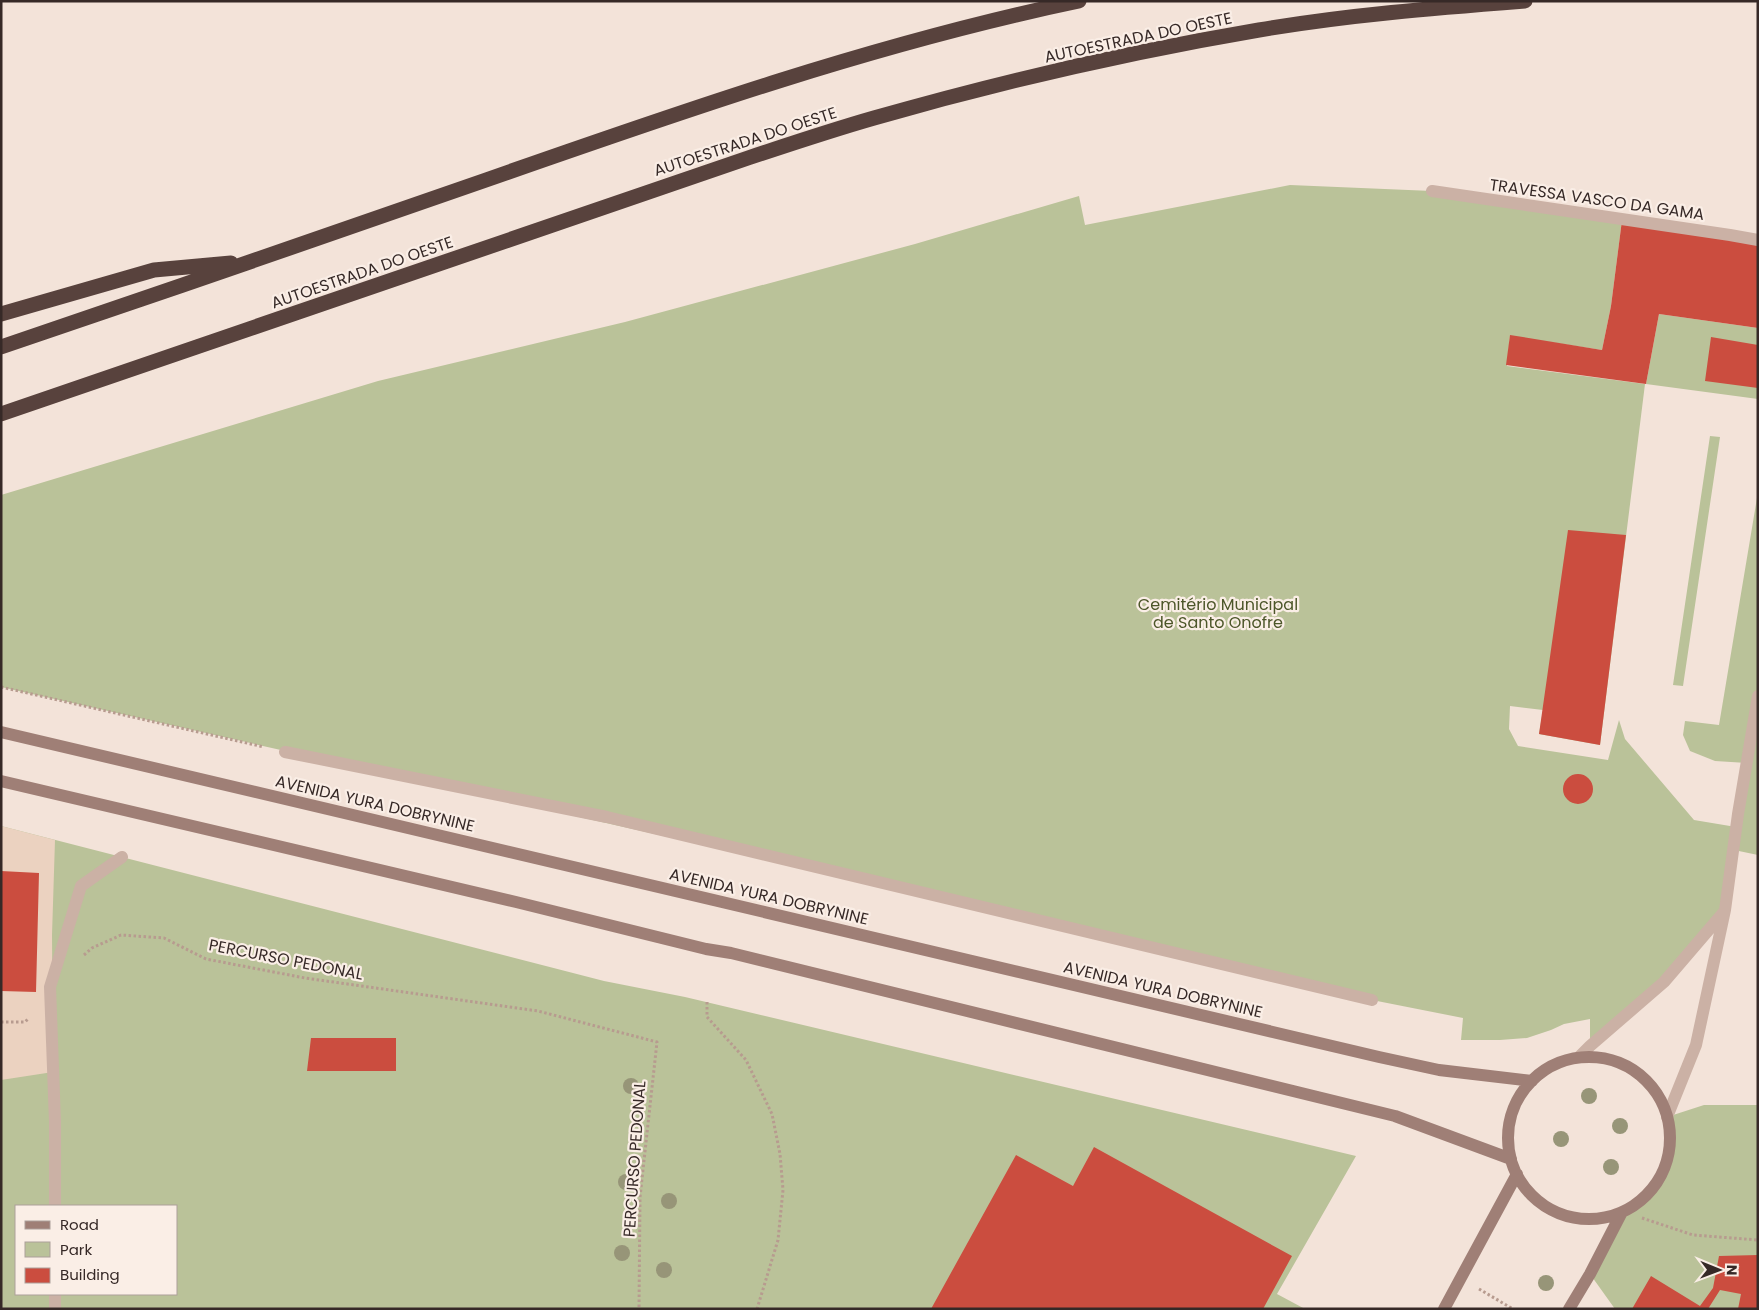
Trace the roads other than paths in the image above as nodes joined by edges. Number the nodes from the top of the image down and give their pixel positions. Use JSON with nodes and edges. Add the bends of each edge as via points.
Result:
{"nodes":[{"id":1,"x":1079,"y":1,"type":"edge"},
{"id":2,"x":1524,"y":1,"type":"edge"},
{"id":3,"x":1432,"y":191,"type":"dead end"},
{"id":4,"x":1758,"y":240,"type":"edge"},
{"id":5,"x":258,"y":260,"type":"junction"},
{"id":6,"x":1,"y":314,"type":"edge"},
{"id":7,"x":1,"y":347,"type":"edge"},
{"id":8,"x":1,"y":414,"type":"edge"},
{"id":9,"x":1758,"y":696,"type":"edge"},
{"id":10,"x":1,"y":732,"type":"edge"},
{"id":11,"x":285,"y":752,"type":"road end"},
{"id":12,"x":1,"y":781,"type":"edge"},
{"id":13,"x":122,"y":857,"type":"dead end"},
{"id":14,"x":1725,"y":910,"type":"junction"},
{"id":15,"x":1372,"y":1000,"type":"dead end"},
{"id":16,"x":1579,"y":1057,"type":"junction"},
{"id":17,"x":1532,"y":1081,"type":"junction"},
{"id":18,"x":1667,"y":1117,"type":"junction"},
{"id":19,"x":1511,"y":1159,"type":"junction"},
{"id":20,"x":1517,"y":1174,"type":"junction"},
{"id":21,"x":55,"y":1205,"type":"edge"},
{"id":22,"x":1622,"y":1212,"type":"junction"},
{"id":23,"x":55,"y":1295,"type":"edge"},
{"id":24,"x":55,"y":1309,"type":"edge"},
{"id":25,"x":1444,"y":1309,"type":"edge"},
{"id":26,"x":1569,"y":1309,"type":"edge"}],
"edges":[{"from":1,"to":5,"type":"highway","via":[[926,38],[806,73],[600,140]]},
{"from":2,"to":8,"type":"highway","name":"AUTOESTRADA DO OESTE","via":[[1394,11],[1260,30],[1134,53],[882,116],[739,161]]},
{"from":3,"to":4,"type":"street","name":"TRAVESSA VASCO DA GAMA"},
{"from":5,"to":6,"type":"highway","via":[[154,270]]},
{"from":5,"to":7,"type":"highway"},
{"from":9,"to":14,"type":"street"},
{"from":10,"to":17,"type":"main road","name":"AVENIDA YURA DOBRYNINE","via":[[1379,1057],[1439,1070]]},
{"from":11,"to":15,"type":"street","via":[[607,817]]},
{"from":12,"to":19,"type":"main road","via":[[740,955],[1395,1116]]},
{"from":13,"to":21,"type":"street","via":[[81,886],[50,987]]},
{"from":14,"to":16,"type":"street","via":[[1664,982]]},
{"from":14,"to":18,"type":"street","via":[[1696,1045]]},
{"from":16,"to":17,"type":"main road","via":[[1545,1069]]},
{"from":16,"to":18,"type":"main road","via":[[1602,1058],[1624,1064],[1643,1078],[1658,1096]]},
{"from":17,"to":19,"type":"main road","via":[[1519,1098],[1511,1117],[1508,1138]]},
{"from":18,"to":22,"type":"main road","via":[[1670,1136],[1662,1173],[1652,1189]]},
{"from":19,"to":20,"type":"main road"},
{"from":20,"to":22,"type":"main road","via":[[1531,1194],[1551,1210],[1574,1218],[1598,1218]]},
{"from":20,"to":25,"type":"main road"},
{"from":22,"to":26,"type":"main road"},
{"from":23,"to":24,"type":"street"}]}
